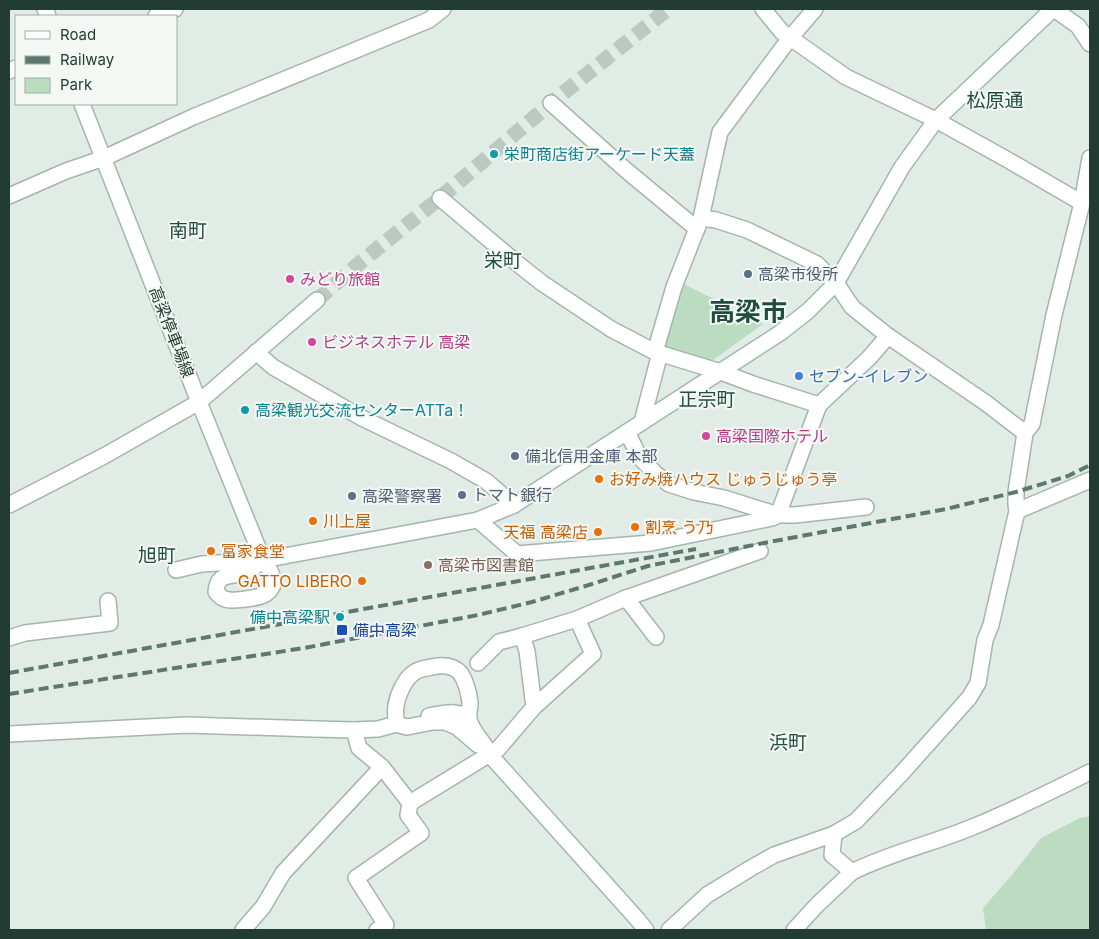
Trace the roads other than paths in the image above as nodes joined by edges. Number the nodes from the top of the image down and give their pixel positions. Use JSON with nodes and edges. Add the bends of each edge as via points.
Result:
{"nodes":[{"id":1,"x":175,"y":9,"type":"edge"},
{"id":2,"x":443,"y":9,"type":"edge"},
{"id":3,"x":763,"y":9,"type":"edge"},
{"id":4,"x":815,"y":9,"type":"edge"},
{"id":5,"x":1054,"y":9,"type":"edge"},
{"id":6,"x":159,"y":15,"type":"edge"},
{"id":7,"x":790,"y":38,"type":"junction"},
{"id":8,"x":1090,"y":44,"type":"edge"},
{"id":9,"x":551,"y":103,"type":"dead end"},
{"id":10,"x":82,"y":105,"type":"edge"},
{"id":11,"x":936,"y":120,"type":"junction"},
{"id":12,"x":104,"y":158,"type":"junction"},
{"id":13,"x":1090,"y":158,"type":"edge"},
{"id":14,"x":9,"y":196,"type":"edge"},
{"id":15,"x":440,"y":198,"type":"dead end"},
{"id":16,"x":1082,"y":203,"type":"junction"},
{"id":17,"x":699,"y":224,"type":"junction"},
{"id":18,"x":836,"y":283,"type":"junction"},
{"id":19,"x":317,"y":300,"type":"tunnel mouth"},
{"id":20,"x":888,"y":336,"type":"junction"},
{"id":21,"x":256,"y":352,"type":"junction"},
{"id":22,"x":658,"y":353,"type":"junction"},
{"id":23,"x":721,"y":372,"type":"junction"},
{"id":24,"x":199,"y":402,"type":"junction"},
{"id":25,"x":819,"y":405,"type":"junction"},
{"id":26,"x":642,"y":422,"type":"junction"},
{"id":27,"x":627,"y":432,"type":"junction"},
{"id":28,"x":1025,"y":433,"type":"junction"},
{"id":29,"x":1090,"y":480,"type":"edge"},
{"id":30,"x":9,"y":505,"type":"edge"},
{"id":31,"x":514,"y":505,"type":"junction"},
{"id":32,"x":866,"y":507,"type":"dead end"},
{"id":33,"x":1017,"y":511,"type":"junction"},
{"id":34,"x":778,"y":515,"type":"junction"},
{"id":35,"x":478,"y":520,"type":"junction"},
{"id":36,"x":760,"y":551,"type":"dead end"},
{"id":37,"x":263,"y":560,"type":"junction"},
{"id":38,"x":176,"y":570,"type":"dead end"},
{"id":39,"x":626,"y":598,"type":"junction"},
{"id":40,"x":108,"y":600,"type":"dead end"},
{"id":41,"x":577,"y":619,"type":"junction"},
{"id":42,"x":522,"y":636,"type":"junction"},
{"id":43,"x":656,"y":637,"type":"dead end"},
{"id":44,"x":9,"y":638,"type":"edge"},
{"id":45,"x":478,"y":663,"type":"dead end"},
{"id":46,"x":534,"y":707,"type":"junction"},
{"id":47,"x":468,"y":717,"type":"junction"},
{"id":48,"x":396,"y":724,"type":"junction"},
{"id":49,"x":354,"y":730,"type":"junction"},
{"id":50,"x":9,"y":734,"type":"edge"},
{"id":51,"x":490,"y":755,"type":"junction"},
{"id":52,"x":382,"y":767,"type":"junction"},
{"id":53,"x":1090,"y":772,"type":"edge"},
{"id":54,"x":410,"y":802,"type":"junction"},
{"id":55,"x":834,"y":834,"type":"junction"},
{"id":56,"x":852,"y":872,"type":"junction"},
{"id":57,"x":243,"y":930,"type":"edge"},
{"id":58,"x":377,"y":930,"type":"edge"},
{"id":59,"x":646,"y":930,"type":"edge"},
{"id":60,"x":669,"y":930,"type":"edge"},
{"id":61,"x":794,"y":930,"type":"edge"}],
"edges":[{"from":1,"to":6,"type":"street"},
{"from":2,"to":12,"type":"street","via":[[429,20],[193,117]]},
{"from":3,"to":7,"type":"street"},
{"from":4,"to":7,"type":"street"},
{"from":5,"to":8,"type":"street","via":[[1078,26]]},
{"from":5,"to":11,"type":"street"},
{"from":7,"to":11,"type":"street","via":[[846,77]]},
{"from":7,"to":17,"type":"street","via":[[720,132]]},
{"from":9,"to":17,"type":"street","via":[[628,171]]},
{"from":10,"to":12,"type":"street","name":"高梁停車場線"},
{"from":11,"to":16,"type":"street"},
{"from":11,"to":18,"type":"street","via":[[902,167]]},
{"from":12,"to":14,"type":"street"},
{"from":12,"to":24,"type":"street","name":"高梁停車場線"},
{"from":13,"to":16,"type":"street"},
{"from":15,"to":22,"type":"street","via":[[542,282],[611,329]]},
{"from":16,"to":28,"type":"street","via":[[1054,314],[1032,424]]},
{"from":17,"to":18,"type":"street","via":[[716,220],[755,234],[817,264]]},
{"from":17,"to":22,"type":"street","via":[[674,286]]},
{"from":18,"to":20,"type":"street","via":[[852,307]]},
{"from":18,"to":23,"type":"street","via":[[780,333]]},
{"from":19,"to":21,"type":"street"},
{"from":20,"to":25,"type":"street"},
{"from":20,"to":28,"type":"street"},
{"from":21,"to":24,"type":"street"},
{"from":21,"to":31,"type":"street","via":[[273,366],[362,418],[486,481]]},
{"from":22,"to":23,"type":"street"},
{"from":22,"to":26,"type":"street"},
{"from":23,"to":25,"type":"street"},
{"from":23,"to":26,"type":"street"},
{"from":24,"to":30,"type":"street"},
{"from":24,"to":37,"type":"street","name":"高梁停車場線"},
{"from":25,"to":34,"type":"street"},
{"from":26,"to":27,"type":"street"},
{"from":27,"to":31,"type":"street"},
{"from":27,"to":34,"type":"street","via":[[640,458],[669,484]]},
{"from":28,"to":33,"type":"street","via":[[1016,492]]},
{"from":29,"to":33,"type":"street"},
{"from":31,"to":35,"type":"street"},
{"from":32,"to":34,"type":"street"},
{"from":33,"to":55,"type":"street","via":[[985,640],[978,683],[969,698],[901,774],[856,820]]},
{"from":34,"to":35,"type":"street","via":[[651,543],[517,554]]},
{"from":35,"to":37,"type":"street"},
{"from":36,"to":39,"type":"street"},
{"from":37,"to":38,"type":"street","via":[[202,564]]},
{"from":39,"to":41,"type":"street"},
{"from":39,"to":43,"type":"street"},
{"from":40,"to":44,"type":"street","via":[[110,623],[25,633]]},
{"from":41,"to":42,"type":"street"},
{"from":41,"to":46,"type":"street","via":[[593,654]]},
{"from":42,"to":45,"type":"street","via":[[499,642]]},
{"from":42,"to":46,"type":"street"},
{"from":46,"to":51,"type":"street"},
{"from":47,"to":48,"type":"street","via":[[452,712]]},
{"from":47,"to":48,"type":"street","via":[[470,704],[466,683],[454,668],[446,665],[423,669],[409,676],[398,696]]},
{"from":47,"to":51,"type":"street"},
{"from":48,"to":49,"type":"street"},
{"from":48,"to":51,"type":"street","via":[[407,727],[445,722],[464,732]]},
{"from":49,"to":50,"type":"street","via":[[187,725]]},
{"from":49,"to":52,"type":"street","via":[[359,748]]},
{"from":51,"to":54,"type":"street"},
{"from":51,"to":59,"type":"street"},
{"from":52,"to":54,"type":"street"},
{"from":52,"to":57,"type":"street","via":[[283,873],[263,907]]},
{"from":53,"to":56,"type":"street","via":[[976,826]]},
{"from":54,"to":58,"type":"street","via":[[408,816],[421,834],[356,878],[386,925]]},
{"from":55,"to":56,"type":"street","via":[[832,855]]},
{"from":55,"to":60,"type":"street","via":[[774,855],[751,868],[707,895]]},
{"from":56,"to":61,"type":"street"}]}
